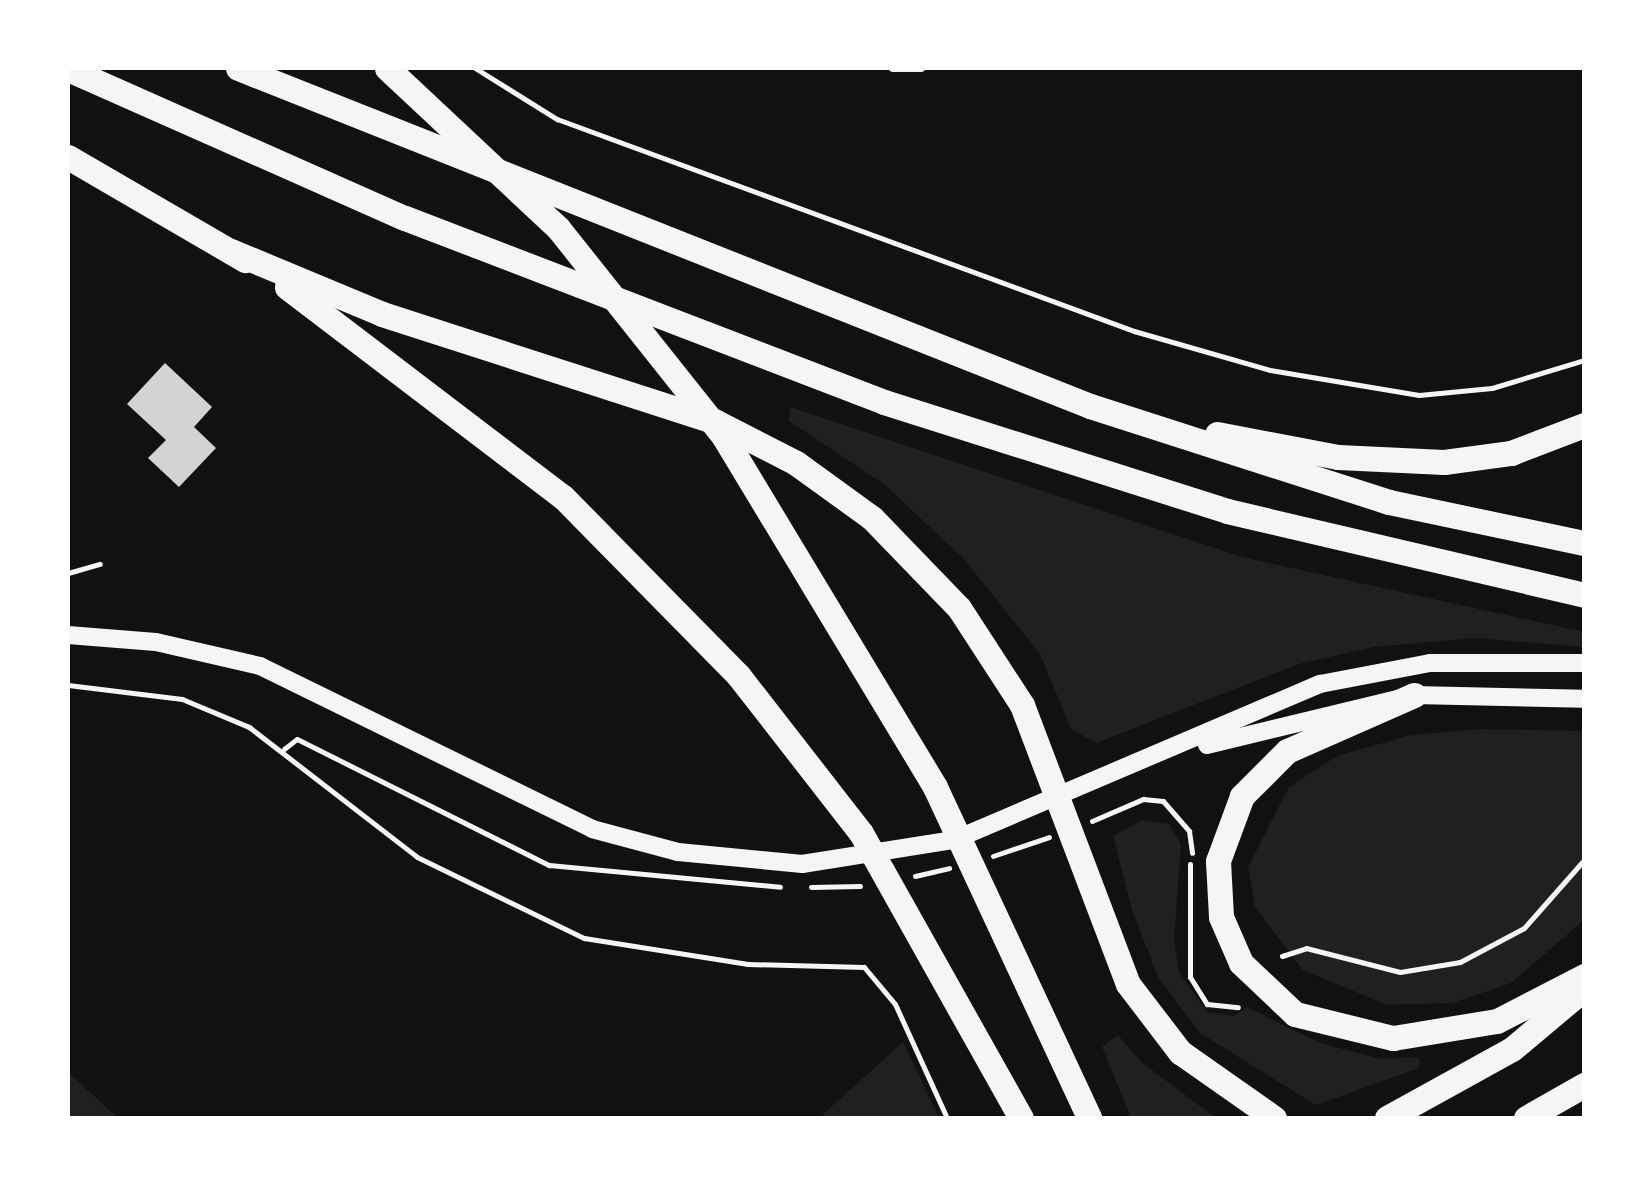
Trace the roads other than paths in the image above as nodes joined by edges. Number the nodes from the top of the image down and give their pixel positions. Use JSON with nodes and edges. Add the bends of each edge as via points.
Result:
{"nodes":[{"id":1,"x":238,"y":68,"type":"edge"},
{"id":2,"x":387,"y":68,"type":"edge"},
{"id":3,"x":893,"y":68,"type":"edge"},
{"id":4,"x":921,"y":68,"type":"edge"},
{"id":5,"x":68,"y":69,"type":"edge"},
{"id":6,"x":68,"y":157,"type":"edge"},
{"id":7,"x":231,"y":250,"type":"junction"},
{"id":8,"x":1090,"y":406,"type":"junction"},
{"id":9,"x":1584,"y":425,"type":"edge"},
{"id":10,"x":1584,"y":543,"type":"edge"},
{"id":11,"x":1584,"y":596,"type":"edge"},
{"id":12,"x":68,"y":635,"type":"edge"},
{"id":13,"x":1584,"y":664,"type":"edge"},
{"id":14,"x":1414,"y":695,"type":"junction"},
{"id":15,"x":1584,"y":699,"type":"edge"},
{"id":16,"x":1168,"y":755,"type":"junction"},
{"id":17,"x":1584,"y":976,"type":"edge"},
{"id":18,"x":1584,"y":987,"type":"edge"},
{"id":19,"x":1584,"y":1085,"type":"edge"},
{"id":20,"x":1021,"y":1118,"type":"edge"},
{"id":21,"x":1089,"y":1118,"type":"edge"},
{"id":22,"x":1274,"y":1118,"type":"edge"},
{"id":23,"x":1387,"y":1118,"type":"edge"},
{"id":24,"x":1526,"y":1118,"type":"edge"}],
"edges":[{"from":1,"to":8,"type":"highway"},
{"from":2,"to":21,"type":"highway","via":[[488,155],[628,309],[724,437],[827,601],[985,882]]},
{"from":3,"to":4,"type":"lane"},
{"from":5,"to":11,"type":"highway","via":[[406,218],[884,402],[1226,510]]},
{"from":6,"to":7,"type":"highway"},
{"from":7,"to":20,"type":"highway","via":[[500,443],[620,549],[738,675],[861,833]]},
{"from":7,"to":22,"type":"highway","via":[[397,319],[714,421],[796,463],[872,518],[959,608],[1022,705],[1128,984],[1180,1052]]},
{"from":8,"to":9,"type":"highway","via":[[1303,452],[1424,462],[1511,453]]},
{"from":8,"to":10,"type":"highway","via":[[1355,492]]},
{"from":12,"to":16,"type":"street","via":[[156,642],[260,666],[592,830],[678,852],[802,864],[954,840]]},
{"from":13,"to":16,"type":"street","via":[[1383,668],[1305,690]]},
{"from":14,"to":15,"type":"street"},
{"from":14,"to":16,"type":"street"},
{"from":14,"to":17,"type":"highway","via":[[1287,752],[1242,796],[1218,861],[1221,917],[1241,963],[1295,1014],[1394,1038],[1497,1021]]},
{"from":18,"to":23,"type":"highway","via":[[1480,1070]]},
{"from":19,"to":24,"type":"highway"}]}
